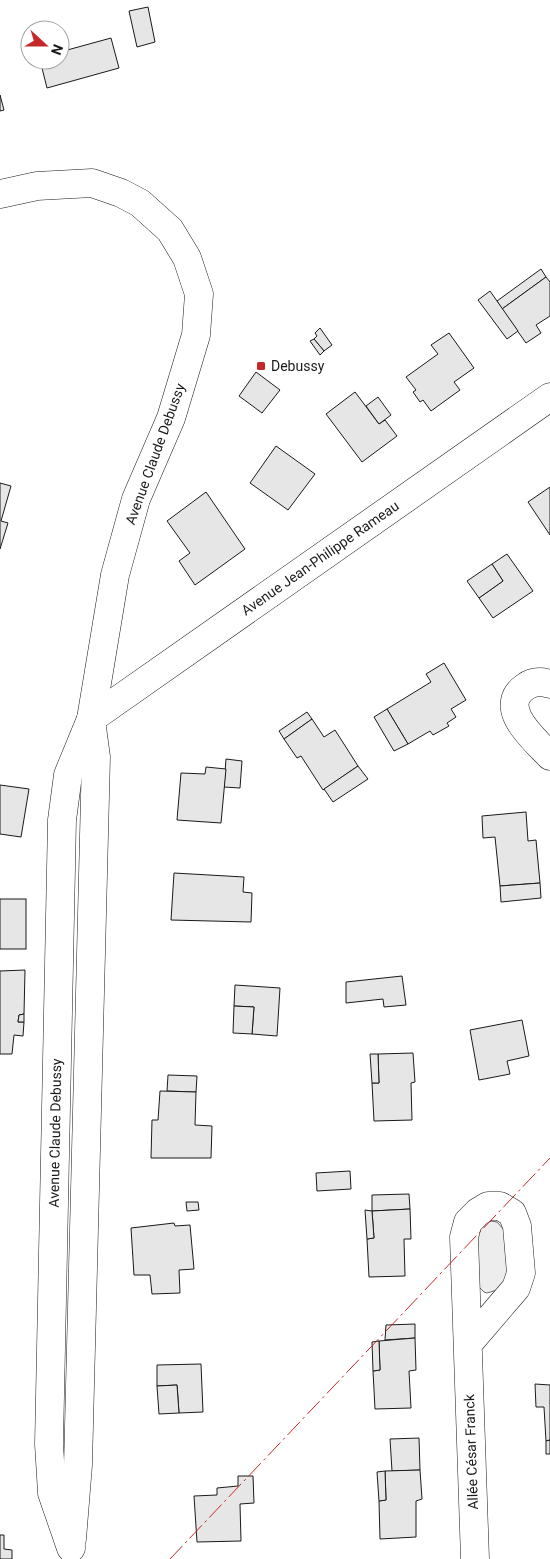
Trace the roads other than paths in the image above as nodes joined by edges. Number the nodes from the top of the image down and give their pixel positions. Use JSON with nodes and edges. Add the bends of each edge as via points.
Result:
{"nodes":[{"id":1,"x":0,"y":194,"type":"edge"},
{"id":2,"x":550,"y":397,"type":"edge"},
{"id":3,"x":550,"y":684,"type":"edge"},
{"id":4,"x":91,"y":719,"type":"junction"},
{"id":5,"x":550,"y":756,"type":"edge"},
{"id":6,"x":468,"y":1344,"type":"dead end"},
{"id":7,"x":72,"y":1554,"type":"edge"},
{"id":8,"x":475,"y":1559,"type":"edge"}],
"edges":[{"from":1,"to":4,"type":"street","name":"Avenue Claude Debussy","via":[[36,186],[92,183],[121,193],[140,203],[170,230],[187,258],[199,294],[196,335],[171,418],[136,499],[115,575]]},
{"from":2,"to":4,"type":"street","name":"Avenue Jean-Philippe Rameau"},
{"from":3,"to":5,"type":"street","via":[[543,681],[530,683],[518,692],[514,707],[521,725]]},
{"from":4,"to":7,"type":"street","name":"Avenue Claude Debussy","via":[[96,757],[78,1465]]},
{"from":6,"to":8,"type":"street","name":"Allée César Franck"}]}
